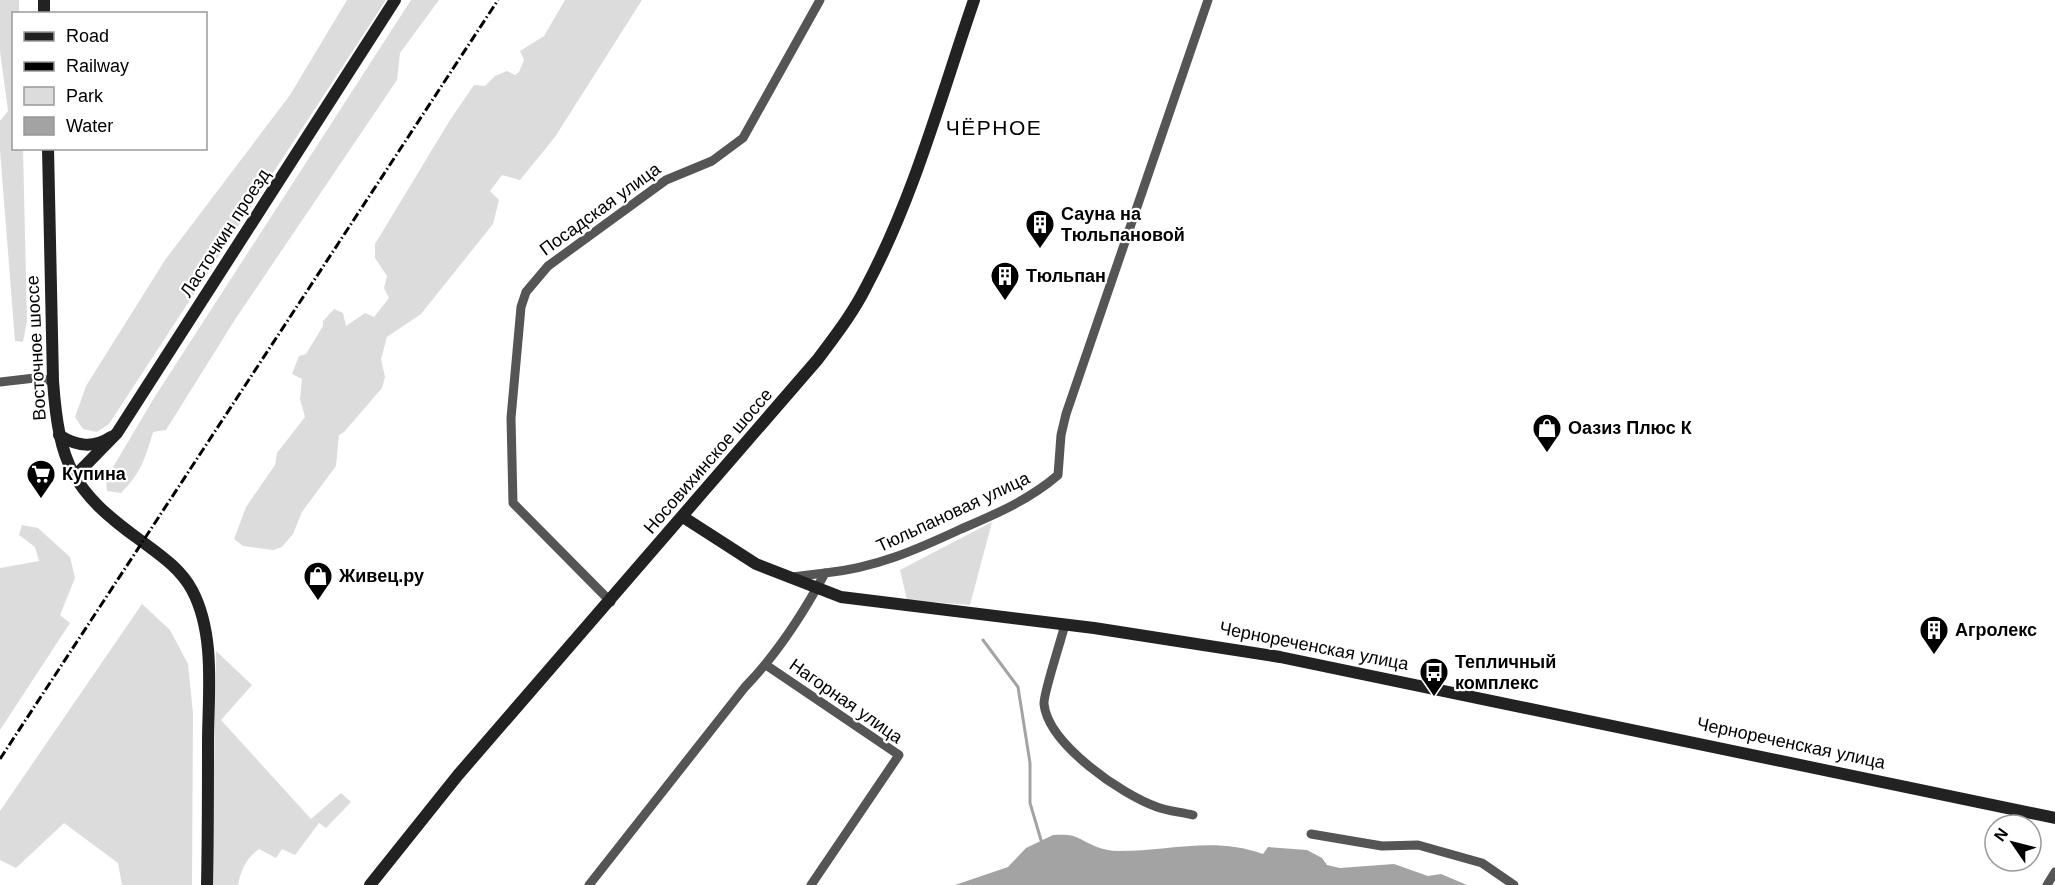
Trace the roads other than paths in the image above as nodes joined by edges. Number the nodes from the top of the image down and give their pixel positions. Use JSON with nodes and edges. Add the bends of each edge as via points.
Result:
{"nodes":[{"id":1,"x":396,"y":0,"type":"edge"},
{"id":2,"x":820,"y":0,"type":"edge"},
{"id":3,"x":974,"y":0,"type":"edge"},
{"id":4,"x":1208,"y":0,"type":"edge"},
{"id":5,"x":48,"y":150,"type":"edge"},
{"id":6,"x":53,"y":381,"type":"junction"},
{"id":7,"x":0,"y":382,"type":"edge"},
{"id":8,"x":117,"y":433,"type":"junction"},
{"id":9,"x":59,"y":435,"type":"junction"},
{"id":10,"x":74,"y":477,"type":"junction"},
{"id":11,"x":683,"y":518,"type":"junction"},
{"id":12,"x":825,"y":573,"type":"junction"},
{"id":13,"x":786,"y":578,"type":"junction"},
{"id":14,"x":816,"y":590,"type":"junction"},
{"id":15,"x":611,"y":602,"type":"junction"},
{"id":16,"x":1065,"y":624,"type":"junction"},
{"id":17,"x":766,"y":665,"type":"junction"},
{"id":18,"x":1193,"y":814,"type":"dead end"},
{"id":19,"x":2055,"y":818,"type":"edge"},
{"id":20,"x":1311,"y":834,"type":"dead end"},
{"id":21,"x":2055,"y":872,"type":"edge"},
{"id":22,"x":207,"y":885,"type":"edge"},
{"id":23,"x":370,"y":885,"type":"edge"},
{"id":24,"x":589,"y":885,"type":"edge"},
{"id":25,"x":811,"y":885,"type":"edge"},
{"id":26,"x":1514,"y":885,"type":"edge"},
{"id":27,"x":2047,"y":885,"type":"edge"}],
"edges":[{"from":1,"to":8,"type":"street","name":"Ласточкин проезд"},
{"from":2,"to":15,"type":"street","name":"Посадская улица","via":[[743,138],[712,161],[666,180],[548,266],[526,292],[521,307],[511,418],[513,503]]},
{"from":3,"to":11,"type":"street","name":"Носовихинское шоссе","via":[[904,203],[858,303],[818,359]]},
{"from":4,"to":12,"type":"street","name":"Тюльпановая улица","via":[[1066,414],[1060,435],[1058,475],[1019,503],[905,555],[875,566]]},
{"from":5,"to":6,"type":"street","name":"Восточное шоссе"},
{"from":6,"to":7,"type":"street","via":[[34,378]]},
{"from":6,"to":9,"type":"street","name":"Восточное шоссе"},
{"from":8,"to":9,"type":"street","via":[[96,445],[82,446]]},
{"from":8,"to":10,"type":"street","name":"Ласточкин проезд"},
{"from":9,"to":10,"type":"street","name":"Восточное шоссе"},
{"from":10,"to":22,"type":"street","name":"Восточное шоссе","via":[[101,511],[182,574],[198,604],[208,664]]},
{"from":11,"to":13,"type":"street","name":"Чернореченская улица","via":[[742,556]]},
{"from":11,"to":15,"type":"street","name":"Носовихинское шоссе"},
{"from":12,"to":13,"type":"street","name":"Тюльпановая улица"},
{"from":12,"to":14,"type":"street"},
{"from":13,"to":14,"type":"street","name":"Чернореченская улица"},
{"from":14,"to":16,"type":"street","name":"Чернореченская улица","via":[[860,601]]},
{"from":14,"to":17,"type":"street"},
{"from":15,"to":23,"type":"street","name":"Носовихинское шоссе","via":[[458,775]]},
{"from":16,"to":18,"type":"street","via":[[1044,704],[1052,725],[1074,753],[1107,781],[1158,808]]},
{"from":16,"to":19,"type":"street","name":"Чернореченская улица","via":[[1280,657]]},
{"from":17,"to":24,"type":"street"},
{"from":17,"to":25,"type":"street","name":"Нагорная улица","via":[[899,755]]},
{"from":20,"to":26,"type":"street","via":[[1383,846],[1418,845],[1482,863]]},
{"from":21,"to":27,"type":"street"}]}
